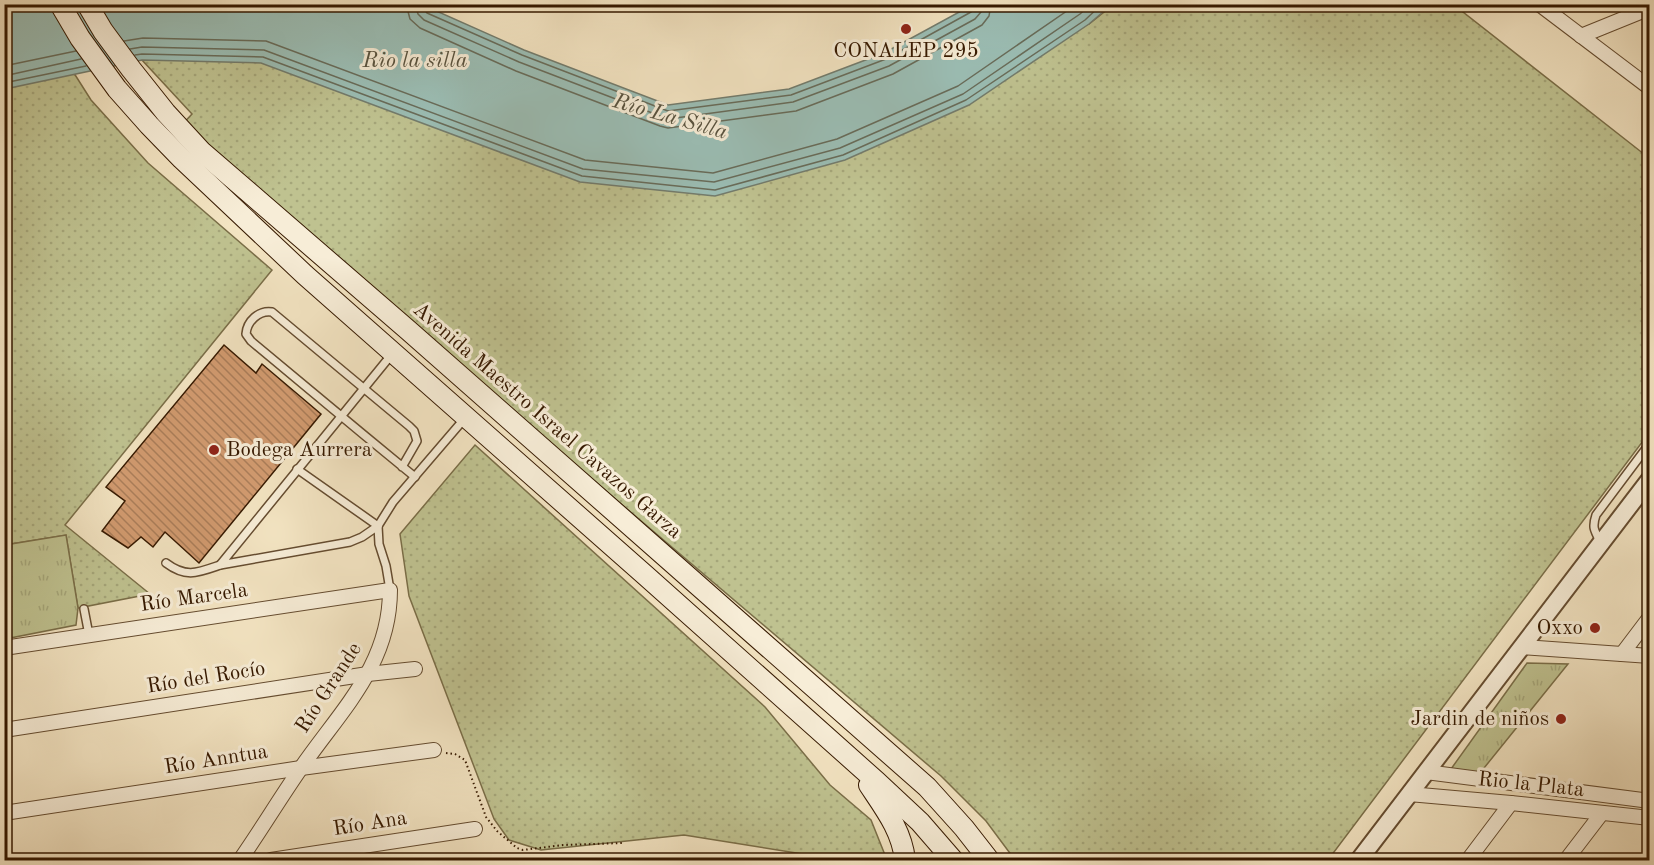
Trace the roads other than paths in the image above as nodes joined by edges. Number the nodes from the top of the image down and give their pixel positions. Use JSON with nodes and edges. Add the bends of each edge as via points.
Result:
{"nodes":[{"id":1,"x":60,"y":4,"type":"edge"},
{"id":2,"x":87,"y":4,"type":"edge"},
{"id":3,"x":1539,"y":4,"type":"edge"},
{"id":4,"x":1650,"y":8,"type":"edge"},
{"id":5,"x":1581,"y":36,"type":"junction"},
{"id":6,"x":1650,"y":88,"type":"edge"},
{"id":7,"x":268,"y":241,"type":"junction"},
{"id":8,"x":311,"y":246,"type":"junction"},
{"id":9,"x":393,"y":352,"type":"junction"},
{"id":10,"x":364,"y":387,"type":"junction"},
{"id":11,"x":341,"y":416,"type":"junction"},
{"id":12,"x":466,"y":417,"type":"junction"},
{"id":13,"x":1650,"y":443,"type":"edge"},
{"id":14,"x":402,"y":467,"type":"junction"},
{"id":15,"x":297,"y":469,"type":"junction"},
{"id":16,"x":415,"y":477,"type":"junction"},
{"id":17,"x":1650,"y":479,"type":"edge"},
{"id":18,"x":378,"y":526,"type":"junction"},
{"id":19,"x":603,"y":538,"type":"junction"},
{"id":20,"x":1601,"y":542,"type":"junction"},
{"id":21,"x":662,"y":554,"type":"junction"},
{"id":22,"x":166,"y":562,"type":"dead end"},
{"id":23,"x":220,"y":565,"type":"junction"},
{"id":24,"x":390,"y":590,"type":"junction"},
{"id":25,"x":84,"y":609,"type":"dead end"},
{"id":26,"x":1650,"y":617,"type":"edge"},
{"id":27,"x":89,"y":634,"type":"junction"},
{"id":28,"x":1522,"y":647,"type":"junction"},
{"id":29,"x":4,"y":648,"type":"edge"},
{"id":30,"x":1622,"y":654,"type":"junction"},
{"id":31,"x":1650,"y":656,"type":"edge"},
{"id":32,"x":415,"y":669,"type":"dead end"},
{"id":33,"x":368,"y":674,"type":"junction"},
{"id":34,"x":4,"y":730,"type":"edge"},
{"id":35,"x":434,"y":750,"type":"road end"},
{"id":36,"x":855,"y":762,"type":"junction"},
{"id":37,"x":301,"y":768,"type":"junction"},
{"id":38,"x":1426,"y":772,"type":"junction"},
{"id":39,"x":1409,"y":794,"type":"junction"},
{"id":40,"x":1650,"y":801,"type":"edge"},
{"id":41,"x":1511,"y":803,"type":"junction"},
{"id":42,"x":4,"y":813,"type":"edge"},
{"id":43,"x":1602,"y":813,"type":"junction"},
{"id":44,"x":1650,"y":818,"type":"edge"},
{"id":45,"x":920,"y":822,"type":"junction"},
{"id":46,"x":475,"y":829,"type":"dead end"},
{"id":47,"x":240,"y":861,"type":"edge"},
{"id":48,"x":271,"y":861,"type":"edge"},
{"id":49,"x":905,"y":861,"type":"edge"},
{"id":50,"x":935,"y":861,"type":"edge"},
{"id":51,"x":953,"y":861,"type":"edge"},
{"id":52,"x":989,"y":861,"type":"edge"},
{"id":53,"x":1359,"y":861,"type":"edge"},
{"id":54,"x":1468,"y":861,"type":"edge"},
{"id":55,"x":1566,"y":861,"type":"edge"}],
"edges":[{"from":1,"to":7,"type":"main road","via":[[117,89],[148,125]]},
{"from":2,"to":8,"type":"main road","name":"Avenida Maestro Israel Cavazos Garza","via":[[131,69],[201,151]]},
{"from":3,"to":5,"type":"street"},
{"from":4,"to":5,"type":"street"},
{"from":5,"to":6,"type":"street"},
{"from":7,"to":8,"type":"main road","via":[[281,234]]},
{"from":7,"to":9,"type":"main road"},
{"from":8,"to":21,"type":"main road","name":"Avenida Maestro Israel Cavazos Garza"},
{"from":9,"to":10,"type":"lane"},
{"from":9,"to":12,"type":"main road"},
{"from":10,"to":11,"type":"lane"},
{"from":10,"to":11,"type":"lane","via":[[272,312],[262,312],[249,324],[246,334],[250,341]]},
{"from":10,"to":14,"type":"lane","via":[[414,431],[417,441]]},
{"from":11,"to":14,"type":"lane"},
{"from":11,"to":15,"type":"lane"},
{"from":12,"to":16,"type":"lane"},
{"from":12,"to":19,"type":"main road"},
{"from":13,"to":20,"type":"lane","via":[[1596,515],[1594,530]]},
{"from":14,"to":16,"type":"lane"},
{"from":15,"to":18,"type":"lane"},
{"from":15,"to":23,"type":"lane"},
{"from":16,"to":18,"type":"lane"},
{"from":17,"to":20,"type":"street"},
{"from":18,"to":23,"type":"lane","via":[[350,542]]},
{"from":18,"to":24,"type":"lane"},
{"from":19,"to":21,"type":"main road","via":[[642,560],[656,560]]},
{"from":19,"to":36,"type":"main road"},
{"from":20,"to":28,"type":"street"},
{"from":21,"to":52,"type":"main road","name":"Avenida Maestro Israel Cavazos Garza","via":[[927,787]]},
{"from":22,"to":23,"type":"lane","via":[[184,573]]},
{"from":24,"to":27,"type":"street","name":"Río Marcela"},
{"from":24,"to":33,"type":"street","name":"Río Grande","via":[[387,629]]},
{"from":25,"to":27,"type":"lane"},
{"from":26,"to":30,"type":"street"},
{"from":27,"to":29,"type":"street","name":"Río Marcela"},
{"from":28,"to":30,"type":"street"},
{"from":28,"to":38,"type":"street"},
{"from":30,"to":31,"type":"street"},
{"from":32,"to":33,"type":"street","name":"Río del Rocío"},
{"from":33,"to":34,"type":"street","name":"Río del Rocío"},
{"from":33,"to":37,"type":"street","name":"Río Grande"},
{"from":35,"to":37,"type":"street","name":"Río Anntua"},
{"from":36,"to":45,"type":"main road"},
{"from":36,"to":49,"type":"main road","via":[[896,828]]},
{"from":37,"to":42,"type":"street","name":"Río Anntua"},
{"from":37,"to":47,"type":"street","name":"Río Grande"},
{"from":38,"to":39,"type":"street"},
{"from":38,"to":40,"type":"street","name":"Rio la Plata"},
{"from":39,"to":41,"type":"street","name":"Rio la Plata"},
{"from":39,"to":53,"type":"street"},
{"from":41,"to":43,"type":"street","name":"Rio la Plata"},
{"from":41,"to":54,"type":"street"},
{"from":43,"to":44,"type":"street","name":"Rio la Plata"},
{"from":43,"to":55,"type":"street"},
{"from":45,"to":50,"type":"main road"},
{"from":45,"to":51,"type":"main road"},
{"from":46,"to":48,"type":"street","name":"Río Ana"}]}
